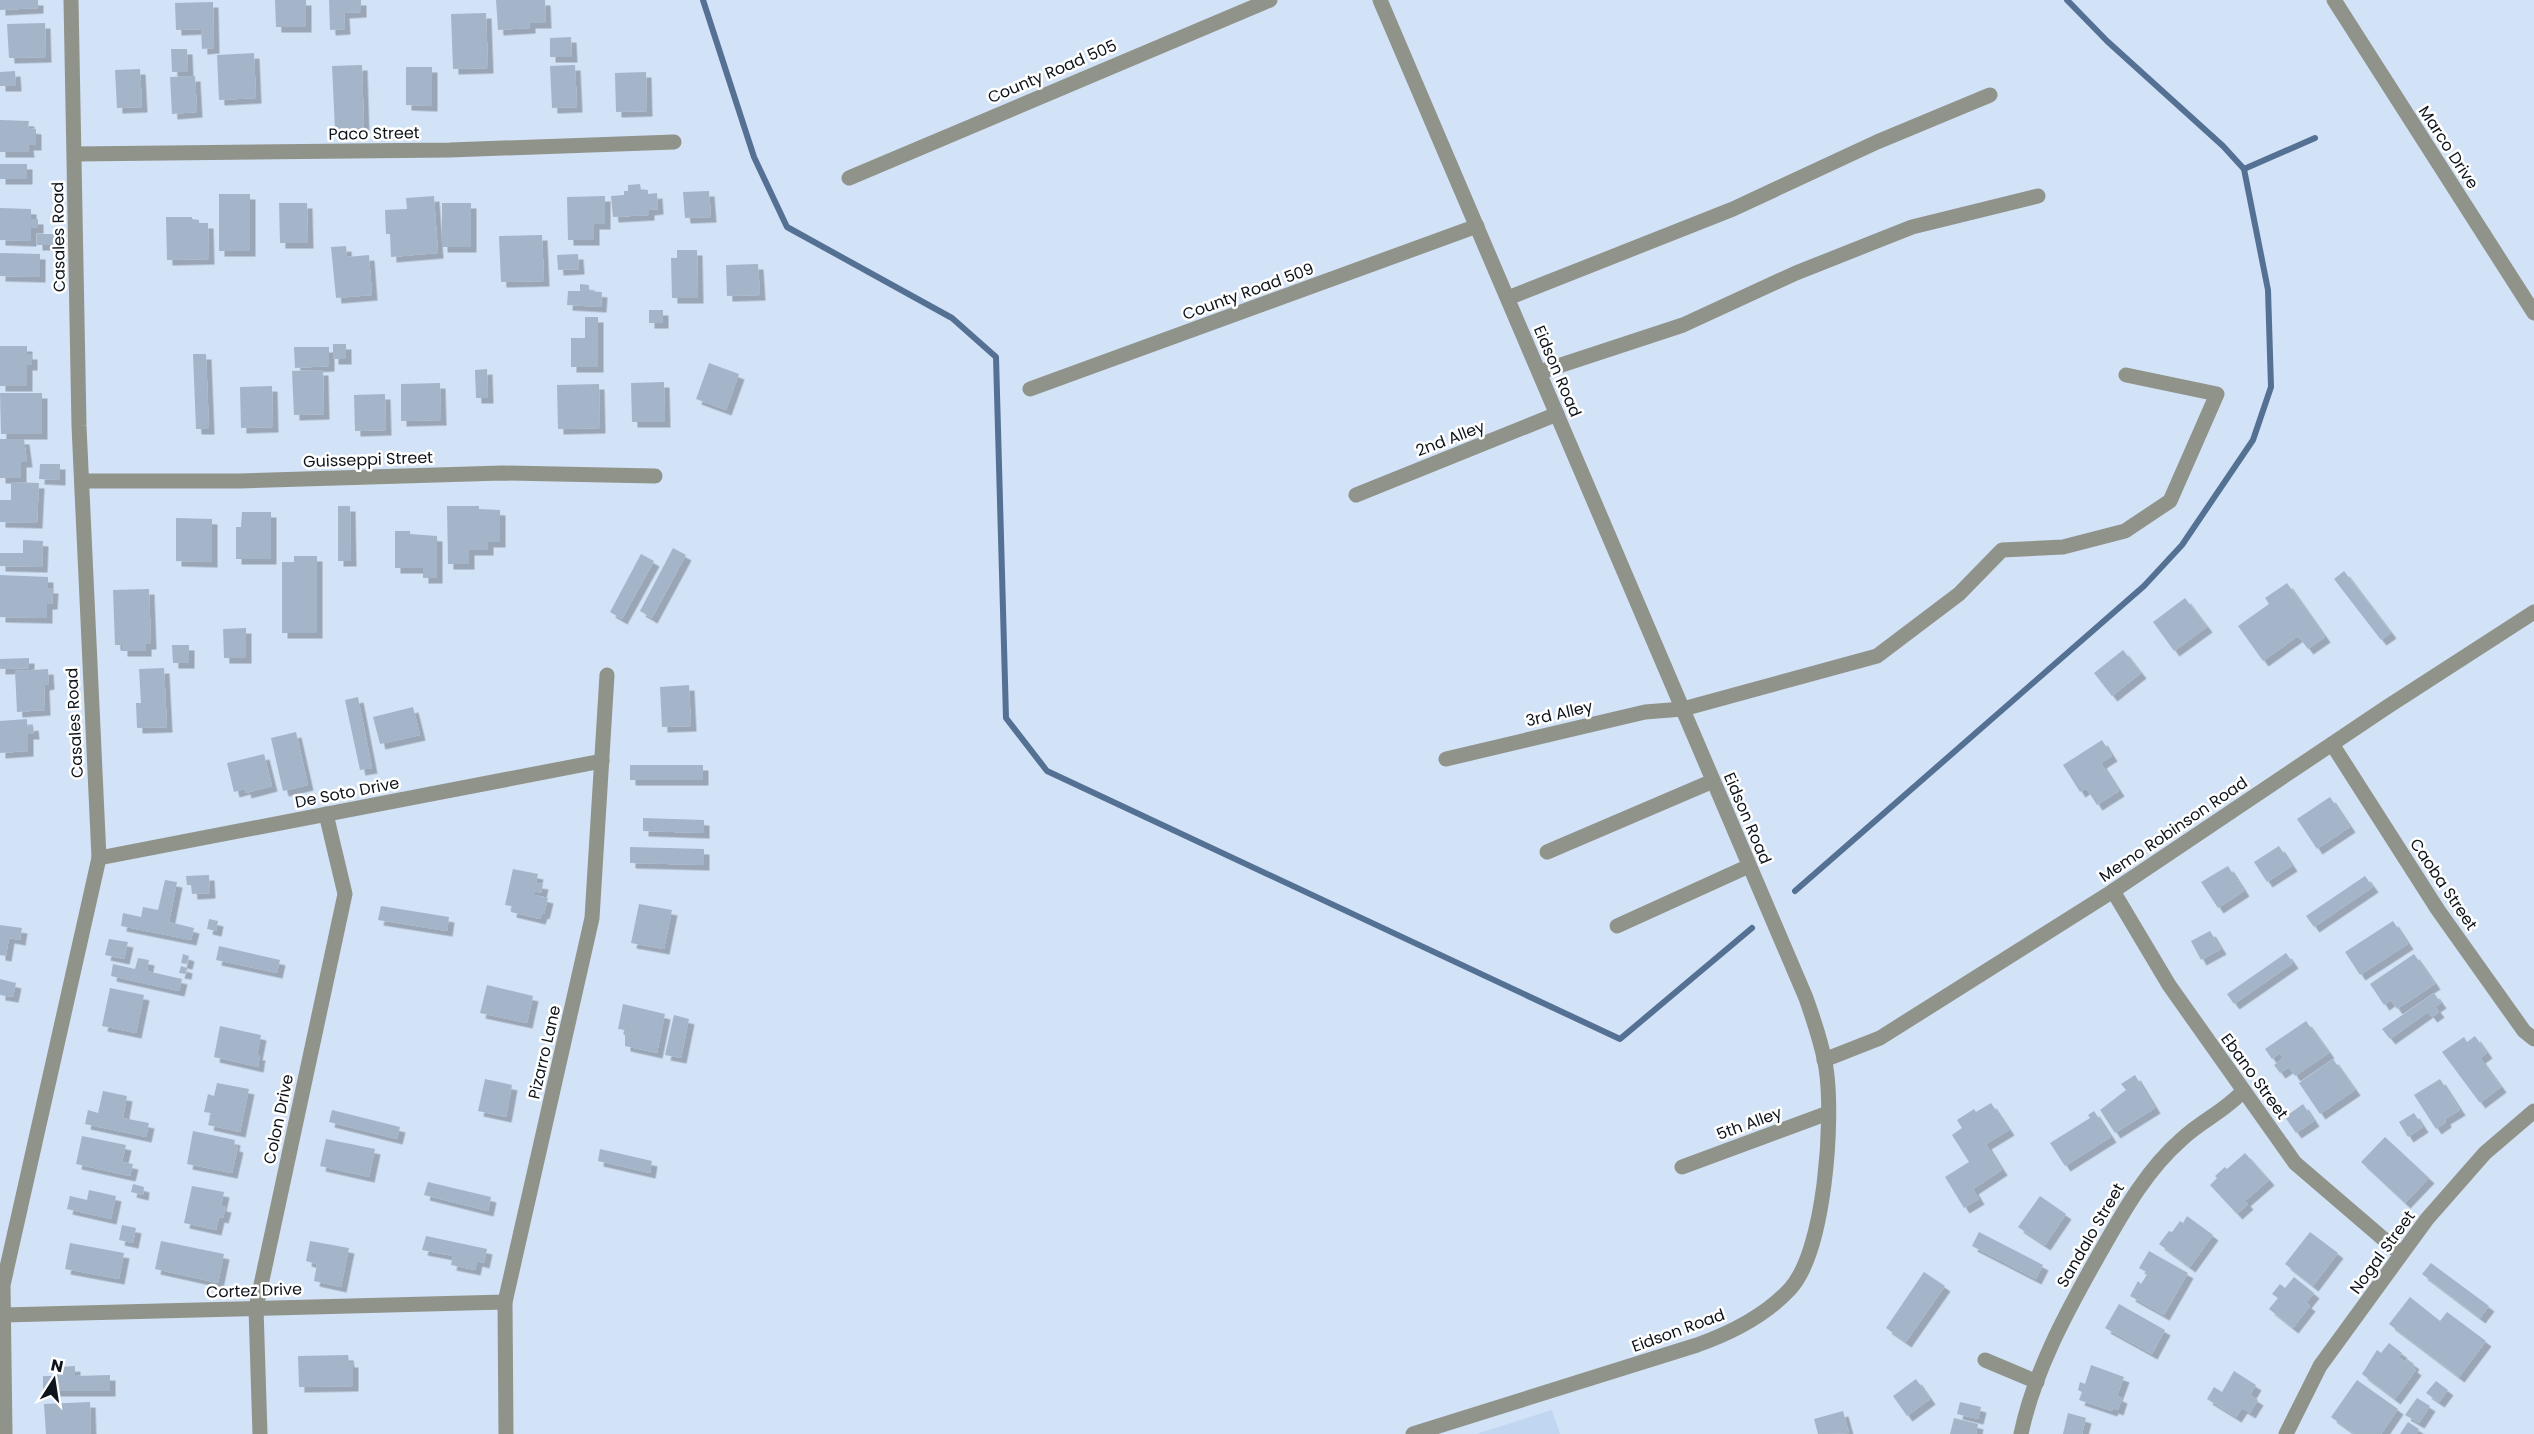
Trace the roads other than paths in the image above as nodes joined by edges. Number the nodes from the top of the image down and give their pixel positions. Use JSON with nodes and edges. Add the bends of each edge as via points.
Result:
{"nodes":[{"id":1,"x":71,"y":0,"type":"edge"},
{"id":2,"x":1270,"y":0,"type":"edge"},
{"id":3,"x":1380,"y":0,"type":"edge"},
{"id":4,"x":2334,"y":0,"type":"edge"},
{"id":5,"x":1990,"y":95,"type":"dead end"},
{"id":6,"x":674,"y":142,"type":"dead end"},
{"id":7,"x":75,"y":154,"type":"junction"},
{"id":8,"x":849,"y":178,"type":"dead end"},
{"id":9,"x":2038,"y":196,"type":"dead end"},
{"id":10,"x":1478,"y":226,"type":"junction"},
{"id":11,"x":1508,"y":298,"type":"junction"},
{"id":12,"x":2534,"y":313,"type":"edge"},
{"id":13,"x":1540,"y":372,"type":"junction"},
{"id":14,"x":2126,"y":375,"type":"dead end"},
{"id":15,"x":1030,"y":389,"type":"dead end"},
{"id":16,"x":1557,"y":414,"type":"junction"},
{"id":17,"x":655,"y":476,"type":"dead end"},
{"id":18,"x":82,"y":482,"type":"junction"},
{"id":19,"x":1356,"y":495,"type":"dead end"},
{"id":20,"x":2534,"y":612,"type":"edge"},
{"id":21,"x":607,"y":675,"type":"dead end"},
{"id":22,"x":1683,"y":709,"type":"junction"},
{"id":23,"x":2332,"y":744,"type":"junction"},
{"id":24,"x":1446,"y":759,"type":"dead end"},
{"id":25,"x":602,"y":761,"type":"junction"},
{"id":26,"x":1713,"y":781,"type":"junction"},
{"id":27,"x":326,"y":814,"type":"junction"},
{"id":28,"x":1547,"y":852,"type":"dead end"},
{"id":29,"x":99,"y":858,"type":"junction"},
{"id":30,"x":1749,"y":866,"type":"junction"},
{"id":31,"x":2113,"y":891,"type":"junction"},
{"id":32,"x":1617,"y":926,"type":"dead end"},
{"id":33,"x":2534,"y":1040,"type":"edge"},
{"id":34,"x":1824,"y":1060,"type":"junction"},
{"id":35,"x":2243,"y":1091,"type":"junction"},
{"id":36,"x":2534,"y":1111,"type":"edge"},
{"id":37,"x":1828,"y":1113,"type":"junction"},
{"id":38,"x":1682,"y":1167,"type":"dead end"},
{"id":39,"x":2401,"y":1254,"type":"junction"},
{"id":40,"x":505,"y":1302,"type":"junction"},
{"id":41,"x":256,"y":1308,"type":"junction"},
{"id":42,"x":3,"y":1316,"type":"junction"},
{"id":43,"x":1985,"y":1360,"type":"dead end"},
{"id":44,"x":2037,"y":1382,"type":"junction"},
{"id":45,"x":5,"y":1434,"type":"edge"},
{"id":46,"x":260,"y":1434,"type":"edge"},
{"id":47,"x":506,"y":1434,"type":"edge"},
{"id":48,"x":1413,"y":1434,"type":"edge"},
{"id":49,"x":2020,"y":1434,"type":"edge"},
{"id":50,"x":2286,"y":1434,"type":"edge"}],
"edges":[{"from":1,"to":7,"type":"street","name":"Casales Road"},
{"from":2,"to":8,"type":"street","name":"County Road 505"},
{"from":3,"to":10,"type":"street","name":"Eidson Road"},
{"from":4,"to":12,"type":"street","name":"Marco Drive"},
{"from":5,"to":11,"type":"street","via":[[1877,142],[1734,209]]},
{"from":6,"to":7,"type":"street","name":"Paco Street","via":[[439,150]]},
{"from":7,"to":18,"type":"street","name":"Casales Road"},
{"from":9,"to":13,"type":"street","via":[[1912,227],[1796,273],[1683,325]]},
{"from":10,"to":11,"type":"street","name":"Eidson Road"},
{"from":10,"to":15,"type":"street","name":"County Road 509"},
{"from":11,"to":13,"type":"street","name":"Eidson Road"},
{"from":13,"to":16,"type":"street","name":"Eidson Road"},
{"from":14,"to":22,"type":"street","name":"3rd Alley","via":[[2217,394],[2170,501],[2125,531],[2063,547],[2002,550],[1959,594],[1877,656]]},
{"from":16,"to":19,"type":"street","name":"2nd Alley"},
{"from":16,"to":22,"type":"street","name":"Eidson Road"},
{"from":17,"to":18,"type":"street","name":"Guisseppi Street","via":[[502,473]]},
{"from":18,"to":29,"type":"street","name":"Casales Road"},
{"from":20,"to":23,"type":"street","name":"Memo Robinson Road"},
{"from":21,"to":25,"type":"street","name":"Pizarro Lane"},
{"from":22,"to":24,"type":"street","name":"3rd Alley","via":[[1645,712]]},
{"from":22,"to":26,"type":"street","name":"Eidson Road"},
{"from":23,"to":31,"type":"street","name":"Memo Robinson Road"},
{"from":23,"to":33,"type":"street","name":"Caoba Street","via":[[2438,910]]},
{"from":25,"to":27,"type":"street","name":"De Soto Drive"},
{"from":25,"to":40,"type":"street","name":"Pizarro Lane","via":[[592,918]]},
{"from":26,"to":28,"type":"street"},
{"from":26,"to":30,"type":"street","name":"Eidson Road"},
{"from":27,"to":29,"type":"street","name":"De Soto Drive"},
{"from":27,"to":41,"type":"street","name":"Colon Drive","via":[[345,894]]},
{"from":29,"to":42,"type":"street","name":"Casales Road","via":[[3,1285]]},
{"from":30,"to":32,"type":"street"},
{"from":30,"to":34,"type":"street","name":"Eidson Road","via":[[1806,998]]},
{"from":31,"to":34,"type":"street","name":"Memo Robinson Road","via":[[1880,1038]]},
{"from":31,"to":35,"type":"street","name":"Ebano Street","via":[[2169,985]]},
{"from":34,"to":37,"type":"street","name":"Eidson Road"},
{"from":35,"to":39,"type":"street","name":"Ebano Street","via":[[2295,1163]]},
{"from":35,"to":44,"type":"street","name":"Sandalo Street","via":[[2181,1139],[2133,1195],[2067,1311]]},
{"from":36,"to":39,"type":"street","name":"Nogal Street","via":[[2484,1153]]},
{"from":37,"to":38,"type":"street","name":"5th Alley"},
{"from":37,"to":48,"type":"street","name":"Eidson Road","via":[[1820,1217],[1811,1253],[1791,1288],[1759,1316],[1697,1346]]},
{"from":39,"to":50,"type":"street","name":"Nogal Street","via":[[2320,1366]]},
{"from":40,"to":41,"type":"street","name":"Cortez Drive"},
{"from":40,"to":47,"type":"street","name":"Pizarro Lane"},
{"from":41,"to":42,"type":"street","name":"Cortez Drive"},
{"from":41,"to":46,"type":"street","name":"Colon Drive"},
{"from":42,"to":45,"type":"street","name":"Casales Road"},
{"from":43,"to":44,"type":"street"},
{"from":44,"to":49,"type":"street","name":"Sandalo Street"}]}
